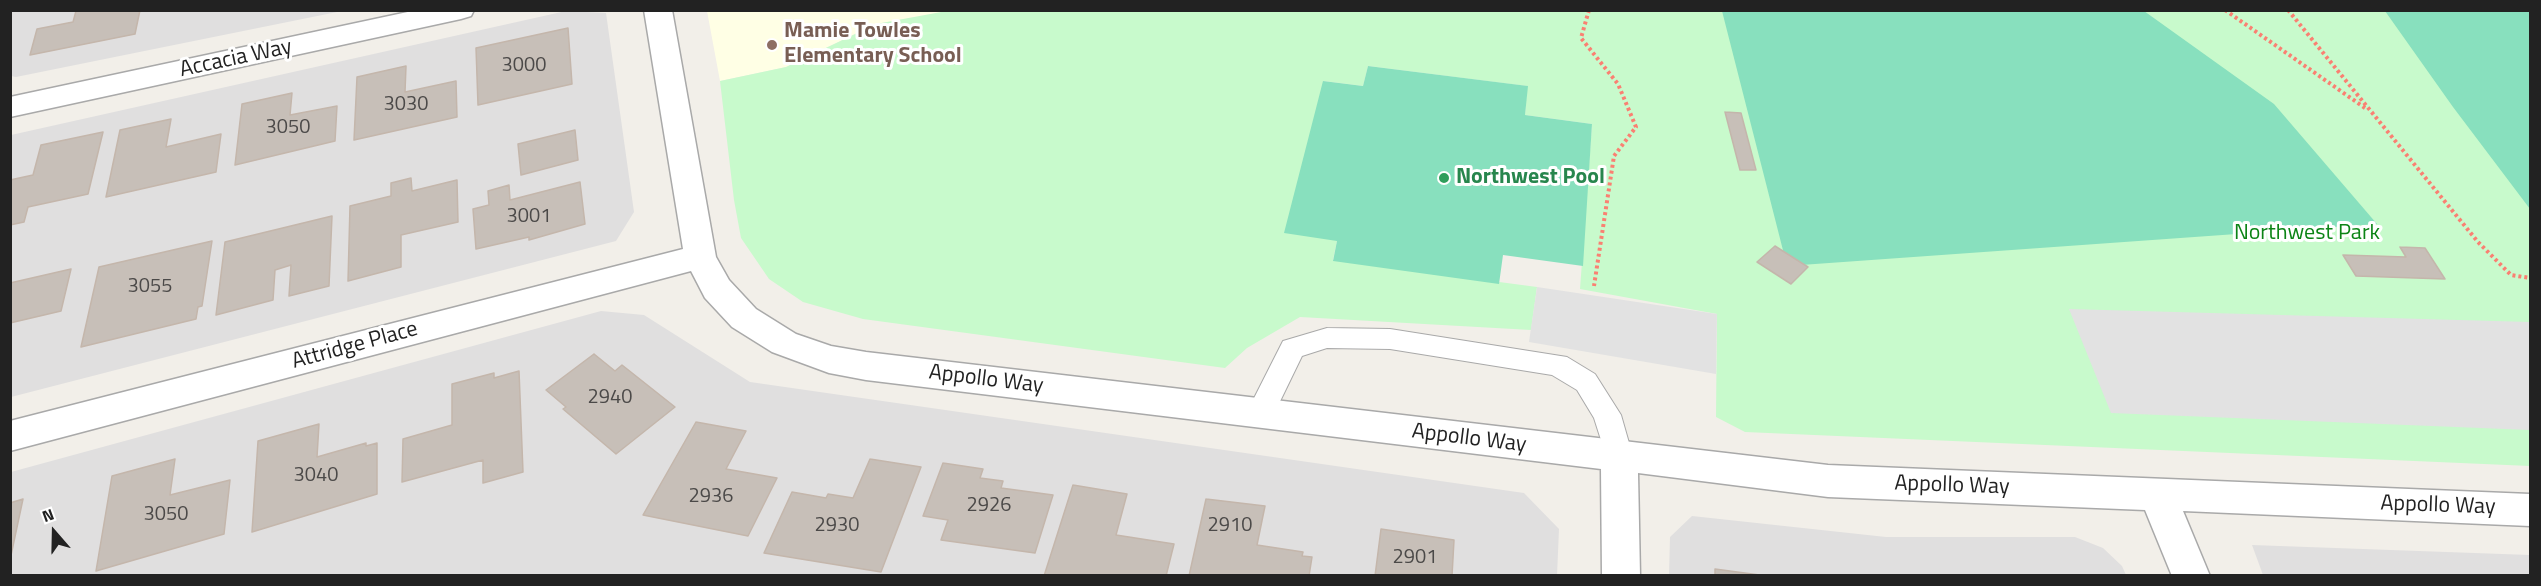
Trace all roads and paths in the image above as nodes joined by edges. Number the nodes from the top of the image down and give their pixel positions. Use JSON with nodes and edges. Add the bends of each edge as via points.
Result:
{"nodes":[{"id":1,"x":461,"y":10,"type":"edge"},
{"id":2,"x":658,"y":10,"type":"edge"},
{"id":3,"x":1589,"y":10,"type":"edge"},
{"id":4,"x":2225,"y":10,"type":"edge"},
{"id":5,"x":2288,"y":10,"type":"edge"},
{"id":6,"x":10,"y":107,"type":"edge"},
{"id":7,"x":2369,"y":111,"type":"junction"},
{"id":8,"x":700,"y":256,"type":"junction"},
{"id":9,"x":2530,"y":278,"type":"edge"},
{"id":10,"x":1594,"y":286,"type":"dead end"},
{"id":11,"x":1260,"y":414,"type":"junction"},
{"id":12,"x":10,"y":436,"type":"edge"},
{"id":13,"x":1619,"y":457,"type":"junction"},
{"id":14,"x":2157,"y":495,"type":"junction"},
{"id":15,"x":2530,"y":510,"type":"edge"},
{"id":16,"x":1621,"y":576,"type":"edge"},
{"id":17,"x":2191,"y":576,"type":"edge"}],
"edges":[{"from":1,"to":6,"type":"street","name":"Accacia Way"},
{"from":2,"to":8,"type":"street","name":"Appollo Way"},
{"from":3,"to":10,"type":"path","via":[[1581,38],[1618,84],[1636,127],[1614,156]]},
{"from":4,"to":7,"type":"path"},
{"from":5,"to":7,"type":"path"},
{"from":7,"to":9,"type":"path","via":[[2502,267],[2511,275]]},
{"from":8,"to":11,"type":"street","name":"Appollo Way","via":[[717,289],[744,318],[784,343],[829,359]]},
{"from":8,"to":12,"type":"street","name":"Attridge Place"},
{"from":11,"to":13,"type":"street","name":"Appollo Way"},
{"from":11,"to":13,"type":"lane","via":[[1292,348],[1327,338],[1390,339],[1557,365],[1586,381],[1607,415]]},
{"from":13,"to":14,"type":"street","name":"Appollo Way","via":[[1828,481]]},
{"from":13,"to":16,"type":"street"},
{"from":14,"to":15,"type":"street","name":"Appollo Way"},
{"from":14,"to":17,"type":"street"}]}
